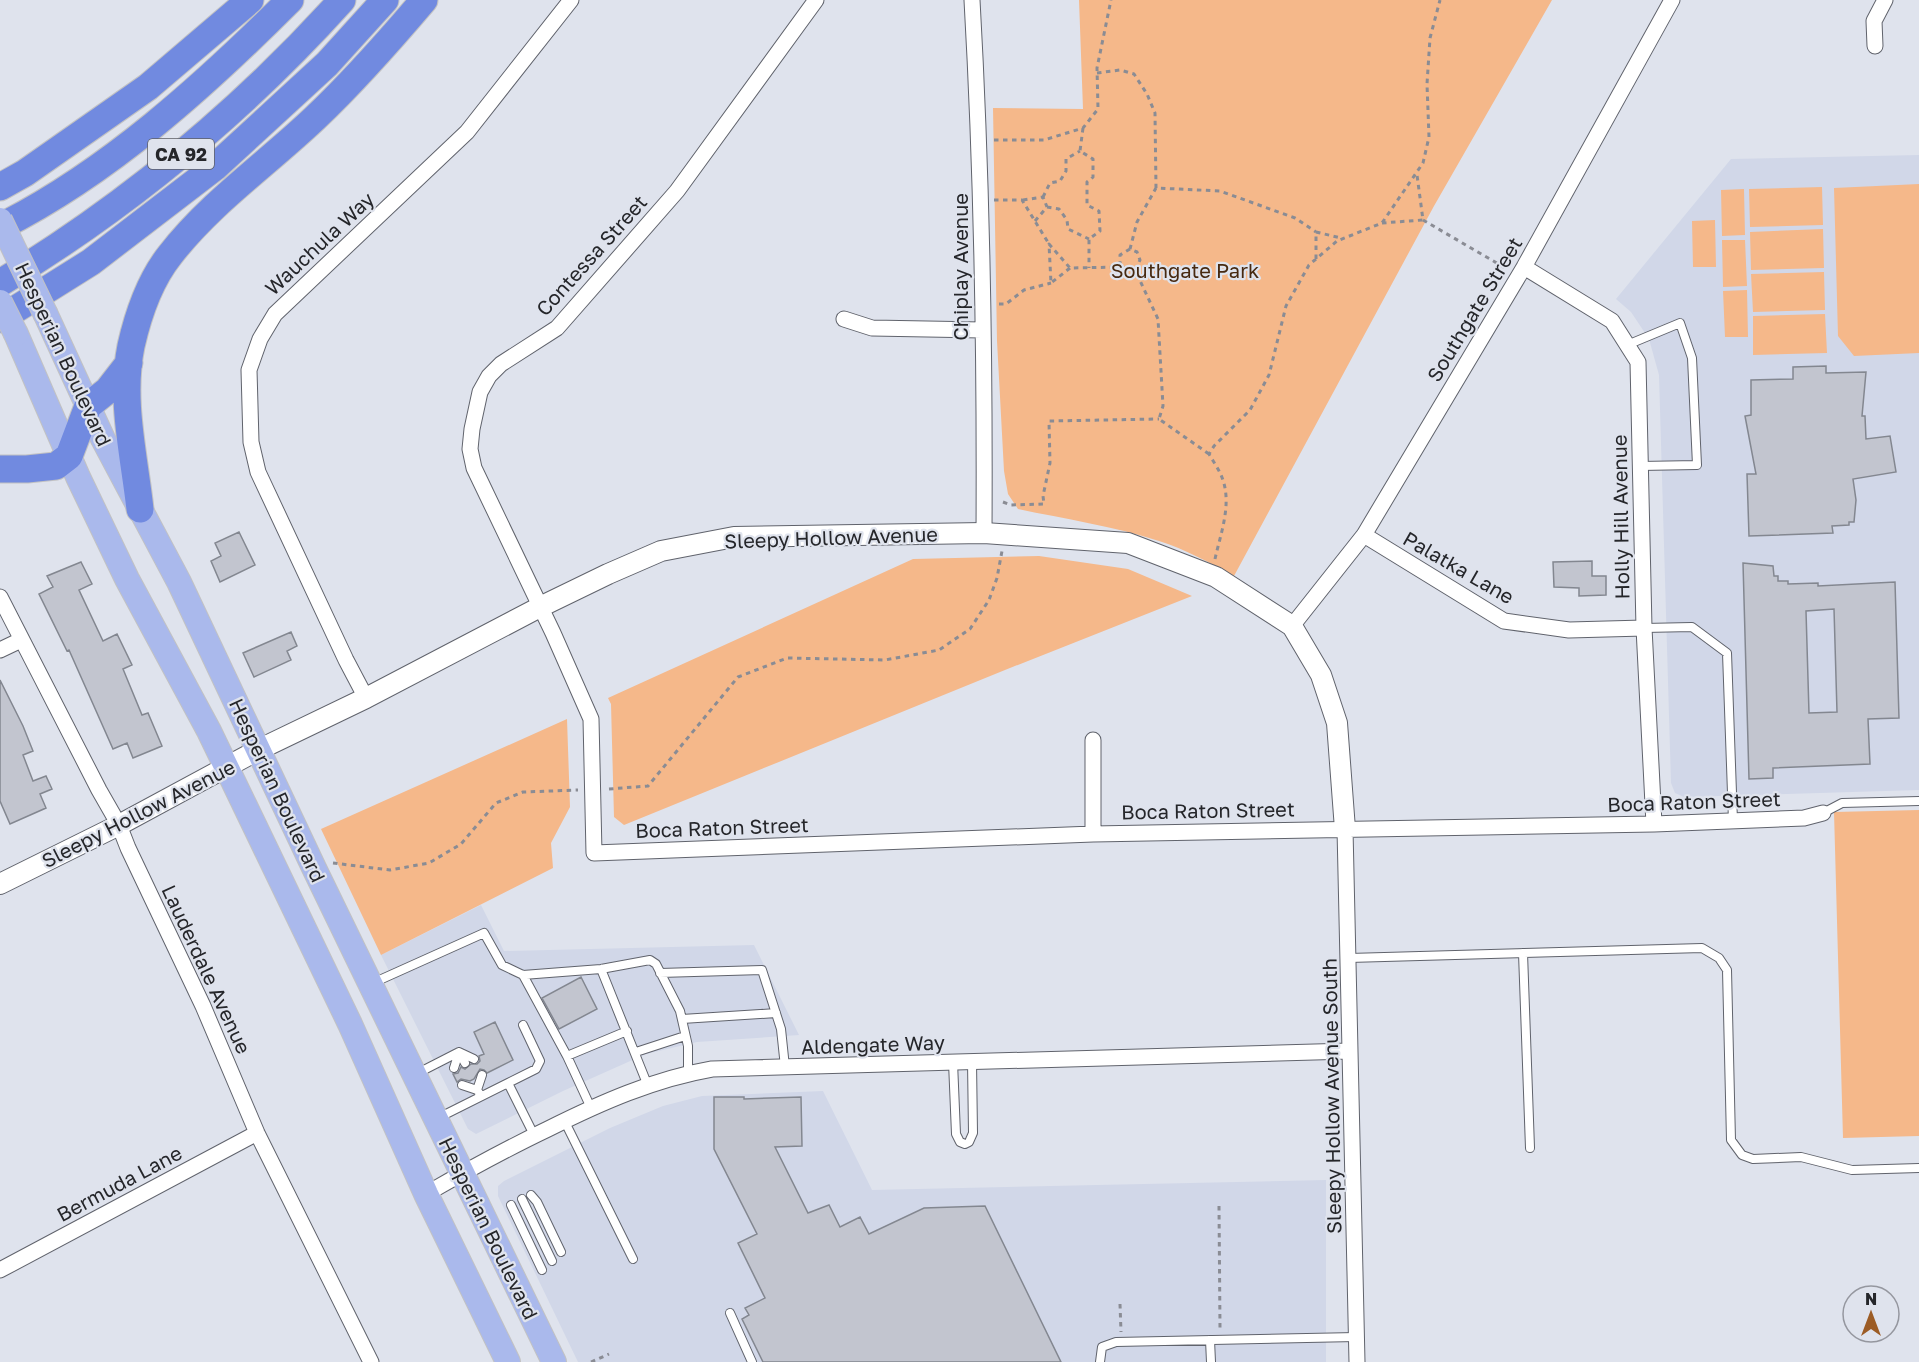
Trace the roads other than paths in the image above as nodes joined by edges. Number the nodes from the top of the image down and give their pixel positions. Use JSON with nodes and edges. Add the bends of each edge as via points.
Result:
{"nodes":[{"id":1,"x":250,"y":0,"type":"edge"},
{"id":2,"x":290,"y":0,"type":"edge"},
{"id":3,"x":342,"y":0,"type":"edge"},
{"id":4,"x":385,"y":0,"type":"edge"},
{"id":5,"x":424,"y":0,"type":"edge"},
{"id":6,"x":571,"y":0,"type":"edge"},
{"id":7,"x":816,"y":0,"type":"edge"},
{"id":8,"x":972,"y":0,"type":"edge"},
{"id":9,"x":1672,"y":0,"type":"edge"},
{"id":10,"x":1885,"y":0,"type":"edge"},
{"id":11,"x":1875,"y":46,"type":"dead end"},
{"id":12,"x":0,"y":187,"type":"edge"},
{"id":13,"x":0,"y":220,"type":"edge"},
{"id":14,"x":0,"y":227,"type":"edge"},
{"id":15,"x":1521,"y":271,"type":"junction"},
{"id":16,"x":0,"y":283,"type":"edge"},
{"id":17,"x":0,"y":302,"type":"edge"},
{"id":18,"x":844,"y":319,"type":"dead end"},
{"id":19,"x":8,"y":327,"type":"edge"},
{"id":20,"x":982,"y":330,"type":"junction"},
{"id":21,"x":1627,"y":345,"type":"junction"},
{"id":22,"x":129,"y":363,"type":"junction"},
{"id":23,"x":88,"y":406,"type":"junction"},
{"id":24,"x":69,"y":456,"type":"junction"},
{"id":25,"x":1640,"y":466,"type":"junction"},
{"id":26,"x":0,"y":469,"type":"edge"},
{"id":27,"x":140,"y":509,"type":"junction"},
{"id":28,"x":984,"y":533,"type":"junction"},
{"id":29,"x":1364,"y":535,"type":"junction"},
{"id":30,"x":0,"y":597,"type":"edge"},
{"id":31,"x":540,"y":607,"type":"junction"},
{"id":32,"x":1292,"y":626,"type":"junction"},
{"id":33,"x":1644,"y":628,"type":"junction"},
{"id":34,"x":21,"y":640,"type":"junction"},
{"id":35,"x":0,"y":650,"type":"edge"},
{"id":36,"x":366,"y":698,"type":"junction"},
{"id":37,"x":1093,"y":740,"type":"dead end"},
{"id":38,"x":258,"y":750,"type":"junction"},
{"id":39,"x":228,"y":768,"type":"junction"},
{"id":40,"x":1919,"y":801,"type":"edge"},
{"id":41,"x":1823,"y":813,"type":"joint"},
{"id":42,"x":1733,"y":821,"type":"junction"},
{"id":43,"x":1654,"y":824,"type":"junction"},
{"id":44,"x":119,"y":825,"type":"junction"},
{"id":45,"x":1345,"y":829,"type":"junction"},
{"id":46,"x":1093,"y":834,"type":"junction"},
{"id":47,"x":594,"y":853,"type":"joint"},
{"id":48,"x":0,"y":884,"type":"edge"},
{"id":49,"x":1523,"y":953,"type":"junction"},
{"id":50,"x":1349,"y":958,"type":"junction"},
{"id":51,"x":601,"y":969,"type":"junction"},
{"id":52,"x":660,"y":973,"type":"junction"},
{"id":53,"x":523,"y":975,"type":"junction"},
{"id":54,"x":371,"y":984,"type":"junction"},
{"id":55,"x":776,"y":1013,"type":"junction"},
{"id":56,"x":682,"y":1019,"type":"junction"},
{"id":57,"x":523,"y":1025,"type":"dead end"},
{"id":58,"x":627,"y":1031,"type":"junction"},
{"id":59,"x":685,"y":1036,"type":"junction"},
{"id":60,"x":459,"y":1052,"type":"junction"},
{"id":61,"x":636,"y":1052,"type":"junction"},
{"id":62,"x":1350,"y":1052,"type":"junction"},
{"id":63,"x":567,"y":1056,"type":"junction"},
{"id":64,"x":474,"y":1059,"type":"dead end"},
{"id":65,"x":953,"y":1062,"type":"junction"},
{"id":66,"x":972,"y":1062,"type":"junction"},
{"id":67,"x":465,"y":1063,"type":"dead end"},
{"id":68,"x":785,"y":1067,"type":"junction"},
{"id":69,"x":454,"y":1068,"type":"dead end"},
{"id":70,"x":688,"y":1073,"type":"junction"},
{"id":71,"x":414,"y":1075,"type":"junction"},
{"id":72,"x":482,"y":1075,"type":"dead end"},
{"id":73,"x":472,"y":1080,"type":"dead end"},
{"id":74,"x":508,"y":1083,"type":"junction"},
{"id":75,"x":462,"y":1085,"type":"dead end"},
{"id":76,"x":648,"y":1086,"type":"junction"},
{"id":77,"x":479,"y":1093,"type":"junction"},
{"id":78,"x":591,"y":1108,"type":"junction"},
{"id":79,"x":435,"y":1119,"type":"junction"},
{"id":80,"x":564,"y":1120,"type":"junction"},
{"id":81,"x":257,"y":1133,"type":"junction"},
{"id":82,"x":534,"y":1136,"type":"junction"},
{"id":83,"x":1530,"y":1148,"type":"dead end"},
{"id":84,"x":1919,"y":1168,"type":"edge"},
{"id":85,"x":462,"y":1173,"type":"junction"},
{"id":86,"x":426,"y":1194,"type":"junction"},
{"id":87,"x":531,"y":1195,"type":"dead end"},
{"id":88,"x":522,"y":1199,"type":"dead end"},
{"id":89,"x":511,"y":1205,"type":"dead end"},
{"id":90,"x":561,"y":1252,"type":"dead end"},
{"id":91,"x":633,"y":1259,"type":"dead end"},
{"id":92,"x":552,"y":1261,"type":"dead end"},
{"id":93,"x":0,"y":1270,"type":"edge"},
{"id":94,"x":542,"y":1270,"type":"dead end"},
{"id":95,"x":730,"y":1314,"type":"dead end"},
{"id":96,"x":1356,"y":1337,"type":"junction"},
{"id":97,"x":1210,"y":1340,"type":"junction"},
{"id":98,"x":371,"y":1362,"type":"edge"},
{"id":99,"x":508,"y":1362,"type":"edge"},
{"id":100,"x":554,"y":1362,"type":"edge"},
{"id":101,"x":752,"y":1362,"type":"edge"},
{"id":102,"x":1100,"y":1362,"type":"edge"},
{"id":103,"x":1211,"y":1362,"type":"edge"},
{"id":104,"x":1357,"y":1362,"type":"edge"}],
"edges":[{"from":1,"to":12,"type":"highway","via":[[148,87]]},
{"from":2,"to":14,"type":"highway","number":"CA 92","via":[[236,54],[151,126],[92,171]]},
{"from":3,"to":16,"type":"highway","number":"CA 92","via":[[266,79],[175,159],[80,231]]},
{"from":4,"to":19,"type":"highway","via":[[327,64],[215,167]]},
{"from":5,"to":22,"type":"highway","via":[[317,117],[202,218],[169,256],[138,319]]},
{"from":6,"to":36,"type":"street","name":"Wauchula Way","via":[[467,132],[275,314],[249,370],[251,442],[258,472]]},
{"from":7,"to":31,"type":"street","name":"Contessa Street","via":[[677,191],[557,328],[501,364],[480,392],[470,449],[474,468]]},
{"from":8,"to":20,"type":"street","name":"Chiplay Avenue","via":[[980,139]]},
{"from":9,"to":15,"type":"street","name":"Southgate Street"},
{"from":10,"to":11,"type":"street","via":[[1874,21]]},
{"from":13,"to":23,"type":"main road","name":"Hesperian Boulevard","bridge":true},
{"from":15,"to":21,"type":"street","name":"Holly Hill Avenue","via":[[1612,321]]},
{"from":15,"to":29,"type":"street","name":"Southgate Street"},
{"from":17,"to":19,"type":"main road","name":"Hesperian Boulevard","bridge":true},
{"from":18,"to":20,"type":"street","via":[[872,328]]},
{"from":19,"to":24,"type":"main road","name":"Hesperian Boulevard"},
{"from":20,"to":28,"type":"street","name":"Chiplay Avenue"},
{"from":21,"to":25,"type":"street","name":"Holly Hill Avenue","via":[[1638,362]]},
{"from":21,"to":25,"type":"lane","via":[[1680,323],[1692,358],[1697,465]]},
{"from":22,"to":23,"type":"highway","via":[[108,390]]},
{"from":22,"to":27,"type":"highway","via":[[126,397]]},
{"from":23,"to":24,"type":"highway"},
{"from":23,"to":27,"type":"main road","name":"Hesperian Boulevard"},
{"from":24,"to":26,"type":"highway","via":[[56,466]]},
{"from":24,"to":39,"type":"main road","name":"Hesperian Boulevard","via":[[127,579]]},
{"from":25,"to":33,"type":"street","name":"Holly Hill Avenue"},
{"from":27,"to":38,"type":"main road","name":"Hesperian Boulevard"},
{"from":28,"to":31,"type":"street","name":"Sleepy Hollow Avenue","via":[[734,537],[661,551]]},
{"from":28,"to":32,"type":"street","name":"Sleepy Hollow Avenue","via":[[1128,543],[1211,575]]},
{"from":29,"to":32,"type":"street","name":"Southgate Street"},
{"from":29,"to":33,"type":"street","name":"Palatka Lane","via":[[1504,621],[1569,630]]},
{"from":30,"to":34,"type":"street","name":"Lauderdale Avenue"},
{"from":31,"to":36,"type":"street","name":"Sleepy Hollow Avenue"},
{"from":31,"to":47,"type":"street","name":"Contessa Street","via":[[591,719]]},
{"from":32,"to":45,"type":"street","name":"Sleepy Hollow Avenue","via":[[1321,675],[1337,723]]},
{"from":33,"to":42,"type":"lane","via":[[1692,627],[1727,652]]},
{"from":33,"to":43,"type":"street","name":"Holly Hill Avenue"},
{"from":34,"to":35,"type":"street"},
{"from":34,"to":44,"type":"street","name":"Lauderdale Avenue"},
{"from":36,"to":38,"type":"street","name":"Sleepy Hollow Avenue"},
{"from":37,"to":46,"type":"street"},
{"from":38,"to":39,"type":"street","name":"Sleepy Hollow Avenue"},
{"from":38,"to":54,"type":"main road","name":"Hesperian Boulevard"},
{"from":39,"to":44,"type":"street","name":"Sleepy Hollow Avenue"},
{"from":39,"to":86,"type":"main road","name":"Hesperian Boulevard"},
{"from":40,"to":41,"type":"lane","via":[[1842,803]]},
{"from":41,"to":42,"type":"street","name":"Boca Raton Street","via":[[1804,818]]},
{"from":42,"to":43,"type":"street","name":"Boca Raton Street"},
{"from":43,"to":45,"type":"street","name":"Boca Raton Street"},
{"from":44,"to":48,"type":"street","name":"Sleepy Hollow Avenue"},
{"from":44,"to":81,"type":"street","name":"Lauderdale Avenue"},
{"from":45,"to":46,"type":"street","name":"Boca Raton Street"},
{"from":45,"to":50,"type":"street","name":"Sleepy Hollow Avenue South"},
{"from":46,"to":47,"type":"street","name":"Boca Raton Street"},
{"from":49,"to":50,"type":"lane"},
{"from":49,"to":83,"type":"lane"},
{"from":49,"to":84,"type":"lane","via":[[1702,948],[1719,958],[1727,970],[1731,1140],[1742,1155],[1753,1159],[1801,1156],[1852,1170]]},
{"from":50,"to":62,"type":"street","name":"Sleepy Hollow Avenue South"},
{"from":51,"to":52,"type":"lane","via":[[650,960]]},
{"from":51,"to":53,"type":"lane"},
{"from":51,"to":58,"type":"lane"},
{"from":52,"to":55,"type":"lane","via":[[762,970]]},
{"from":52,"to":56,"type":"lane"},
{"from":53,"to":54,"type":"lane","via":[[502,965],[484,933]]},
{"from":53,"to":63,"type":"lane"},
{"from":54,"to":71,"type":"main road","name":"Hesperian Boulevard"},
{"from":55,"to":56,"type":"lane"},
{"from":55,"to":68,"type":"lane"},
{"from":56,"to":59,"type":"lane"},
{"from":57,"to":74,"type":"lane","via":[[540,1061],[536,1069]]},
{"from":58,"to":61,"type":"lane"},
{"from":58,"to":63,"type":"lane"},
{"from":59,"to":61,"type":"lane"},
{"from":59,"to":70,"type":"lane"},
{"from":60,"to":64,"type":"lane"},
{"from":60,"to":67,"type":"lane"},
{"from":60,"to":69,"type":"lane"},
{"from":60,"to":71,"type":"lane"},
{"from":61,"to":76,"type":"lane"},
{"from":62,"to":66,"type":"street","name":"Aldengate Way"},
{"from":62,"to":96,"type":"street","name":"Sleepy Hollow Avenue South"},
{"from":63,"to":78,"type":"lane"},
{"from":65,"to":66,"type":"street","name":"Aldengate Way"},
{"from":65,"to":66,"type":"lane","via":[[956,1134],[965,1144],[973,1133]]},
{"from":65,"to":68,"type":"street","name":"Aldengate Way"},
{"from":68,"to":70,"type":"street","name":"Aldengate Way"},
{"from":70,"to":76,"type":"street","name":"Aldengate Way"},
{"from":71,"to":79,"type":"main road","name":"Hesperian Boulevard"},
{"from":72,"to":77,"type":"lane"},
{"from":73,"to":77,"type":"lane"},
{"from":74,"to":77,"type":"lane"},
{"from":74,"to":82,"type":"lane"},
{"from":75,"to":77,"type":"lane"},
{"from":76,"to":78,"type":"street","name":"Aldengate Way"},
{"from":77,"to":79,"type":"lane"},
{"from":78,"to":80,"type":"street","name":"Aldengate Way"},
{"from":79,"to":85,"type":"main road","name":"Hesperian Boulevard"},
{"from":80,"to":82,"type":"street","name":"Aldengate Way"},
{"from":80,"to":91,"type":"lane"},
{"from":81,"to":93,"type":"street","name":"Bermuda Lane"},
{"from":81,"to":98,"type":"street","name":"Lauderdale Avenue"},
{"from":82,"to":85,"type":"street","name":"Aldengate Way"},
{"from":85,"to":86,"type":"street","name":"Aldengate Way"},
{"from":85,"to":100,"type":"main road","name":"Hesperian Boulevard"},
{"from":86,"to":99,"type":"main road","name":"Hesperian Boulevard"},
{"from":87,"to":90,"type":"lane"},
{"from":88,"to":92,"type":"lane"},
{"from":89,"to":94,"type":"lane"},
{"from":95,"to":101,"type":"lane"},
{"from":96,"to":97,"type":"lane"},
{"from":96,"to":104,"type":"street","name":"Sleepy Hollow Avenue South"},
{"from":97,"to":102,"type":"lane","via":[[1121,1342],[1102,1347]]},
{"from":97,"to":103,"type":"lane"}]}
